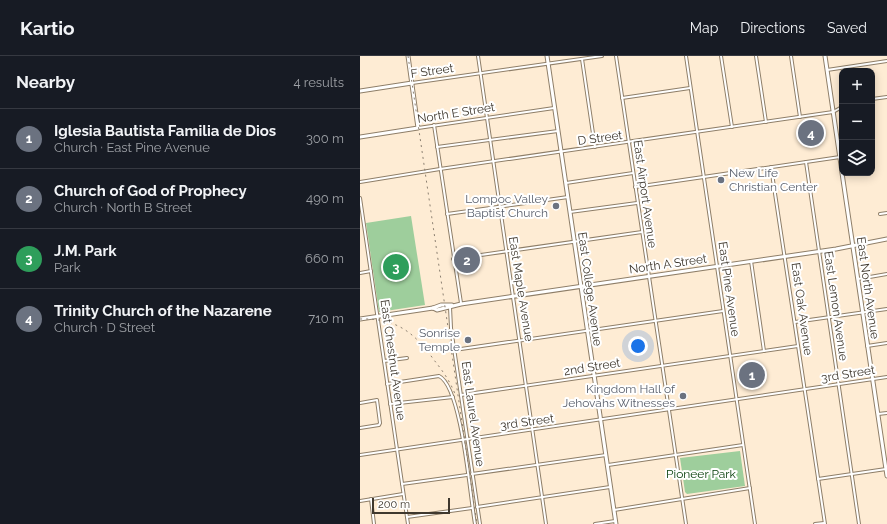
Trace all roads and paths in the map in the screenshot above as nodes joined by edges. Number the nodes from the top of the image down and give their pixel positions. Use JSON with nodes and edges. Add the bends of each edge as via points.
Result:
{"nodes":[{"id":1,"x":408,"y":56,"type":"edge"},
{"id":2,"x":478,"y":56,"type":"edge"},
{"id":3,"x":547,"y":56,"type":"edge"},
{"id":4,"x":602,"y":56,"type":"edge"},
{"id":5,"x":616,"y":56,"type":"edge"},
{"id":6,"x":686,"y":56,"type":"edge"},
{"id":7,"x":721,"y":56,"type":"edge"},
{"id":8,"x":756,"y":56,"type":"edge"},
{"id":9,"x":791,"y":56,"type":"edge"},
{"id":10,"x":825,"y":56,"type":"edge"},
{"id":11,"x":582,"y":59,"type":"junction"},
{"id":12,"x":887,"y":61,"type":"edge"},
{"id":13,"x":548,"y":64,"type":"junction"},
{"id":14,"x":827,"y":70,"type":"junction"},
{"id":15,"x":480,"y":73,"type":"junction"},
{"id":16,"x":412,"y":83,"type":"junction"},
{"id":17,"x":690,"y":88,"type":"junction"},
{"id":18,"x":360,"y":91,"type":"edge"},
{"id":19,"x":887,"y":97,"type":"edge"},
{"id":20,"x":622,"y":98,"type":"junction"},
{"id":21,"x":875,"y":99,"type":"edge"},
{"id":22,"x":554,"y":108,"type":"junction"},
{"id":23,"x":839,"y":109,"type":"edge"},
{"id":24,"x":834,"y":112,"type":"junction"},
{"id":25,"x":487,"y":117,"type":"junction"},
{"id":26,"x":800,"y":117,"type":"junction"},
{"id":27,"x":766,"y":122,"type":"junction"},
{"id":28,"x":434,"y":125,"type":"junction"},
{"id":29,"x":732,"y":127,"type":"junction"},
{"id":30,"x":418,"y":128,"type":"junction"},
{"id":31,"x":558,"y":131,"type":"junction"},
{"id":32,"x":697,"y":133,"type":"junction"},
{"id":33,"x":360,"y":137,"type":"edge"},
{"id":34,"x":490,"y":140,"type":"junction"},
{"id":35,"x":629,"y":143,"type":"junction"},
{"id":36,"x":437,"y":147,"type":"junction"},
{"id":37,"x":595,"y":147,"type":"junction"},
{"id":38,"x":839,"y":150,"type":"edge"},
{"id":39,"x":561,"y":152,"type":"junction"},
{"id":40,"x":839,"y":157,"type":"edge"},
{"id":41,"x":493,"y":162,"type":"junction"},
{"id":42,"x":806,"y":162,"type":"junction"},
{"id":43,"x":771,"y":167,"type":"junction"},
{"id":44,"x":440,"y":169,"type":"junction"},
{"id":45,"x":633,"y":173,"type":"junction"},
{"id":46,"x":843,"y":176,"type":"edge"},
{"id":47,"x":704,"y":177,"type":"junction"},
{"id":48,"x":360,"y":182,"type":"edge"},
{"id":49,"x":566,"y":183,"type":"junction"},
{"id":50,"x":635,"y":188,"type":"junction"},
{"id":51,"x":568,"y":197,"type":"junction"},
{"id":52,"x":360,"y":198,"type":"edge"},
{"id":53,"x":637,"y":203,"type":"junction"},
{"id":54,"x":500,"y":207,"type":"junction"},
{"id":55,"x":570,"y":212,"type":"junction"},
{"id":56,"x":887,"y":213,"type":"edge"},
{"id":57,"x":447,"y":214,"type":"junction"},
{"id":58,"x":880,"y":214,"type":"dead end"},
{"id":59,"x":360,"y":227,"type":"edge"},
{"id":60,"x":365,"y":227,"type":"junction"},
{"id":61,"x":642,"y":232,"type":"junction"},
{"id":62,"x":887,"y":239,"type":"edge"},
{"id":63,"x":575,"y":242,"type":"junction"},
{"id":64,"x":853,"y":246,"type":"junction"},
{"id":65,"x":506,"y":251,"type":"junction"},
{"id":66,"x":819,"y":251,"type":"junction"},
{"id":67,"x":785,"y":256,"type":"junction"},
{"id":68,"x":453,"y":259,"type":"junction"},
{"id":69,"x":751,"y":261,"type":"junction"},
{"id":70,"x":716,"y":266,"type":"junction"},
{"id":71,"x":371,"y":271,"type":"junction"},
{"id":72,"x":360,"y":273,"type":"edge"},
{"id":73,"x":887,"y":274,"type":"edge"},
{"id":74,"x":648,"y":276,"type":"junction"},
{"id":75,"x":858,"y":279,"type":"junction"},
{"id":76,"x":581,"y":286,"type":"junction"},
{"id":77,"x":513,"y":296,"type":"junction"},
{"id":78,"x":461,"y":304,"type":"junction"},
{"id":79,"x":451,"y":306,"type":"junction"},
{"id":80,"x":887,"y":309,"type":"edge"},
{"id":81,"x":723,"y":311,"type":"junction"},
{"id":82,"x":862,"y":312,"type":"junction"},
{"id":83,"x":378,"y":316,"type":"junction"},
{"id":84,"x":829,"y":317,"type":"junction"},
{"id":85,"x":360,"y":319,"type":"edge"},
{"id":86,"x":656,"y":320,"type":"junction"},
{"id":87,"x":795,"y":322,"type":"junction"},
{"id":88,"x":587,"y":332,"type":"junction"},
{"id":89,"x":520,"y":340,"type":"junction"},
{"id":90,"x":887,"y":343,"type":"edge"},
{"id":91,"x":798,"y":346,"type":"junction"},
{"id":92,"x":867,"y":346,"type":"junction"},
{"id":93,"x":454,"y":350,"type":"junction"},
{"id":94,"x":764,"y":351,"type":"junction"},
{"id":95,"x":730,"y":356,"type":"junction"},
{"id":96,"x":407,"y":358,"type":"dead end"},
{"id":97,"x":384,"y":361,"type":"junction"},
{"id":98,"x":662,"y":366,"type":"junction"},
{"id":99,"x":594,"y":376,"type":"junction"},
{"id":100,"x":887,"y":377,"type":"edge"},
{"id":101,"x":872,"y":380,"type":"junction"},
{"id":102,"x":387,"y":384,"type":"junction"},
{"id":103,"x":839,"y":384,"type":"junction"},
{"id":104,"x":526,"y":386,"type":"junction"},
{"id":105,"x":804,"y":390,"type":"junction"},
{"id":106,"x":461,"y":395,"type":"junction"},
{"id":107,"x":453,"y":397,"type":"junction"},
{"id":108,"x":736,"y":400,"type":"junction"},
{"id":109,"x":360,"y":403,"type":"edge"},
{"id":110,"x":390,"y":404,"type":"junction"},
{"id":111,"x":669,"y":410,"type":"junction"},
{"id":112,"x":887,"y":413,"type":"edge"},
{"id":113,"x":878,"y":414,"type":"junction"},
{"id":114,"x":601,"y":421,"type":"junction"},
{"id":115,"x":360,"y":428,"type":"edge"},
{"id":116,"x":533,"y":430,"type":"junction"},
{"id":117,"x":467,"y":439,"type":"junction"},
{"id":118,"x":462,"y":441,"type":"junction"},
{"id":119,"x":743,"y":445,"type":"junction"},
{"id":120,"x":887,"y":447,"type":"edge"},
{"id":121,"x":883,"y":448,"type":"junction"},
{"id":122,"x":397,"y":450,"type":"junction"},
{"id":123,"x":360,"y":455,"type":"edge"},
{"id":124,"x":606,"y":455,"type":"junction"},
{"id":125,"x":675,"y":455,"type":"junction"},
{"id":126,"x":537,"y":465,"type":"junction"},
{"id":127,"x":607,"y":465,"type":"junction"},
{"id":128,"x":886,"y":469,"type":"junction"},
{"id":129,"x":472,"y":474,"type":"junction"},
{"id":130,"x":852,"y":474,"type":"junction"},
{"id":131,"x":467,"y":475,"type":"junction"},
{"id":132,"x":887,"y":476,"type":"edge"},
{"id":133,"x":818,"y":479,"type":"junction"},
{"id":134,"x":402,"y":484,"type":"junction"},
{"id":135,"x":610,"y":487,"type":"junction"},
{"id":136,"x":750,"y":488,"type":"junction"},
{"id":137,"x":403,"y":494,"type":"junction"},
{"id":138,"x":542,"y":498,"type":"junction"},
{"id":139,"x":371,"y":499,"type":"junction"},
{"id":140,"x":682,"y":499,"type":"junction"},
{"id":141,"x":360,"y":501,"type":"edge"},
{"id":142,"x":477,"y":507,"type":"junction"},
{"id":143,"x":472,"y":508,"type":"junction"},
{"id":144,"x":614,"y":510,"type":"junction"},
{"id":145,"x":406,"y":517,"type":"junction"},
{"id":146,"x":616,"y":523,"type":"edge"},
{"id":147,"x":824,"y":523,"type":"edge"},
{"id":148,"x":374,"y":524,"type":"edge"},
{"id":149,"x":408,"y":524,"type":"edge"},
{"id":150,"x":474,"y":524,"type":"edge"},
{"id":151,"x":480,"y":524,"type":"edge"},
{"id":152,"x":546,"y":524,"type":"edge"},
{"id":153,"x":595,"y":524,"type":"edge"},
{"id":154,"x":686,"y":524,"type":"edge"},
{"id":155,"x":755,"y":524,"type":"edge"},
{"id":156,"x":815,"y":524,"type":"edge"},
{"id":157,"x":859,"y":524,"type":"edge"}],
"edges":[{"from":1,"to":16,"type":"street"},
{"from":2,"to":15,"type":"street","name":"East Maple Avenue"},
{"from":3,"to":13,"type":"street","name":"East College Avenue"},
{"from":4,"to":11,"type":"street","name":"F Street"},
{"from":5,"to":20,"type":"street","name":"East Airport Avenue"},
{"from":6,"to":17,"type":"street","name":"East Pine Avenue"},
{"from":7,"to":29,"type":"street"},
{"from":8,"to":27,"type":"street"},
{"from":9,"to":26,"type":"street"},
{"from":10,"to":14,"type":"street","name":"East North Avenue"},
{"from":11,"to":13,"type":"street","name":"F Street"},
{"from":11,"to":37,"type":"street"},
{"from":12,"to":14,"type":"street"},
{"from":13,"to":15,"type":"street","name":"F Street"},
{"from":13,"to":22,"type":"street","name":"East College Avenue"},
{"from":14,"to":24,"type":"street","name":"East North Avenue"},
{"from":15,"to":16,"type":"street","name":"F Street"},
{"from":15,"to":25,"type":"street","name":"East Maple Avenue"},
{"from":16,"to":18,"type":"street","name":"F Street"},
{"from":16,"to":30,"type":"street"},
{"from":17,"to":20,"type":"street"},
{"from":17,"to":32,"type":"street","name":"East Pine Avenue"},
{"from":19,"to":21,"type":"street"},
{"from":20,"to":35,"type":"street","name":"East Airport Avenue"},
{"from":22,"to":25,"type":"street","name":"North E Street"},
{"from":22,"to":31,"type":"street","name":"East College Avenue"},
{"from":23,"to":24,"type":"street","name":"D Street"},
{"from":24,"to":26,"type":"street","name":"D Street"},
{"from":24,"to":38,"type":"street","name":"East North Avenue"},
{"from":25,"to":28,"type":"street","name":"North E Street"},
{"from":25,"to":34,"type":"street","name":"East Maple Avenue"},
{"from":26,"to":27,"type":"street","name":"D Street"},
{"from":27,"to":29,"type":"street","name":"D Street"},
{"from":28,"to":30,"type":"street","name":"North E Street"},
{"from":28,"to":36,"type":"street"},
{"from":29,"to":32,"type":"street","name":"D Street"},
{"from":30,"to":33,"type":"street","name":"North E Street"},
{"from":31,"to":34,"type":"street"},
{"from":31,"to":39,"type":"street","name":"East College Avenue"},
{"from":32,"to":35,"type":"street","name":"D Street"},
{"from":32,"to":47,"type":"street","name":"East Pine Avenue"},
{"from":34,"to":36,"type":"street"},
{"from":34,"to":41,"type":"street","name":"East Maple Avenue"},
{"from":35,"to":37,"type":"street","name":"D Street"},
{"from":35,"to":45,"type":"street","name":"East Airport Avenue"},
{"from":36,"to":44,"type":"street"},
{"from":37,"to":39,"type":"street","name":"D Street"},
{"from":39,"to":41,"type":"street","name":"D Street"},
{"from":39,"to":49,"type":"street","name":"East College Avenue"},
{"from":40,"to":42,"type":"street"},
{"from":41,"to":44,"type":"street","name":"D Street"},
{"from":41,"to":54,"type":"street","name":"East Maple Avenue"},
{"from":42,"to":43,"type":"street"},
{"from":42,"to":66,"type":"street","name":"East Lemon Avenue"},
{"from":43,"to":47,"type":"street"},
{"from":43,"to":67,"type":"street","name":"East Oak Avenue"},
{"from":44,"to":48,"type":"street","name":"D Street"},
{"from":44,"to":57,"type":"street"},
{"from":45,"to":49,"type":"street"},
{"from":45,"to":50,"type":"street","name":"East Airport Avenue"},
{"from":46,"to":64,"type":"street","name":"East North Avenue"},
{"from":47,"to":50,"type":"street"},
{"from":47,"to":70,"type":"street","name":"East Pine Avenue"},
{"from":49,"to":51,"type":"street","name":"East College Avenue"},
{"from":50,"to":53,"type":"street","name":"East Airport Avenue"},
{"from":51,"to":54,"type":"street"},
{"from":51,"to":55,"type":"street","name":"East College Avenue"},
{"from":52,"to":60,"type":"street","name":"East Chestnut Avenue"},
{"from":53,"to":55,"type":"street"},
{"from":53,"to":61,"type":"street","name":"East Airport Avenue"},
{"from":54,"to":57,"type":"street"},
{"from":54,"to":65,"type":"street","name":"East Maple Avenue"},
{"from":55,"to":63,"type":"street","name":"East College Avenue"},
{"from":56,"to":58,"type":"street"},
{"from":57,"to":68,"type":"street"},
{"from":59,"to":60,"type":"street"},
{"from":60,"to":71,"type":"street","name":"East Chestnut Avenue"},
{"from":61,"to":63,"type":"street"},
{"from":61,"to":74,"type":"street","name":"East Airport Avenue"},
{"from":62,"to":64,"type":"street","name":"North A Street"},
{"from":63,"to":65,"type":"street"},
{"from":63,"to":76,"type":"street","name":"East College Avenue"},
{"from":64,"to":66,"type":"street","name":"North A Street"},
{"from":64,"to":75,"type":"street","name":"East North Avenue"},
{"from":65,"to":68,"type":"street"},
{"from":65,"to":77,"type":"street","name":"East Maple Avenue"},
{"from":66,"to":67,"type":"street","name":"North A Street"},
{"from":66,"to":84,"type":"street","name":"East Lemon Avenue"},
{"from":67,"to":69,"type":"street","name":"North A Street"},
{"from":67,"to":87,"type":"street","name":"East Oak Avenue"},
{"from":68,"to":78,"type":"street"},
{"from":69,"to":70,"type":"street","name":"North A Street"},
{"from":69,"to":94,"type":"street"},
{"from":70,"to":74,"type":"street","name":"North A Street"},
{"from":70,"to":81,"type":"street","name":"East Pine Avenue"},
{"from":71,"to":72,"type":"street"},
{"from":71,"to":83,"type":"street","name":"East Chestnut Avenue"},
{"from":73,"to":75,"type":"street"},
{"from":74,"to":76,"type":"street","name":"North A Street"},
{"from":74,"to":86,"type":"street","name":"East Airport Avenue"},
{"from":75,"to":82,"type":"street","name":"East North Avenue"},
{"from":76,"to":77,"type":"street","name":"North A Street"},
{"from":76,"to":88,"type":"street","name":"East College Avenue"},
{"from":77,"to":78,"type":"street","name":"North A Street"},
{"from":77,"to":89,"type":"street","name":"East Maple Avenue"},
{"from":78,"to":79,"type":"street","name":"North A Street"},
{"from":79,"to":83,"type":"street","name":"North A Street","via":[[441,305]]},
{"from":79,"to":93,"type":"street","name":"East Laurel Avenue"},
{"from":80,"to":82,"type":"street"},
{"from":81,"to":86,"type":"street"},
{"from":81,"to":95,"type":"street","name":"East Pine Avenue"},
{"from":82,"to":84,"type":"street"},
{"from":82,"to":92,"type":"street","name":"East North Avenue"},
{"from":83,"to":85,"type":"street","name":"North A Street"},
{"from":83,"to":97,"type":"street","name":"East Chestnut Avenue"},
{"from":84,"to":87,"type":"street"},
{"from":84,"to":103,"type":"street","name":"East Lemon Avenue"},
{"from":86,"to":88,"type":"street"},
{"from":86,"to":98,"type":"street","name":"East Airport Avenue"},
{"from":87,"to":91,"type":"street","name":"East Oak Avenue"},
{"from":88,"to":89,"type":"street"},
{"from":88,"to":99,"type":"street","name":"East College Avenue"},
{"from":89,"to":93,"type":"street"},
{"from":89,"to":104,"type":"street","name":"East Maple Avenue"},
{"from":90,"to":92,"type":"street"},
{"from":91,"to":94,"type":"street","name":"2nd Street"},
{"from":91,"to":105,"type":"street","name":"East Oak Avenue"},
{"from":92,"to":101,"type":"street","name":"East North Avenue"},
{"from":93,"to":106,"type":"street","name":"East Laurel Avenue"},
{"from":94,"to":95,"type":"street","name":"2nd Street"},
{"from":95,"to":98,"type":"street","name":"2nd Street"},
{"from":95,"to":108,"type":"street","name":"East Pine Avenue"},
{"from":96,"to":97,"type":"street"},
{"from":97,"to":102,"type":"street","name":"East Chestnut Avenue"},
{"from":98,"to":99,"type":"street","name":"2nd Street"},
{"from":98,"to":111,"type":"street","name":"East Airport Avenue"},
{"from":99,"to":104,"type":"street","name":"2nd Street"},
{"from":99,"to":114,"type":"street","name":"East College Avenue"},
{"from":100,"to":101,"type":"street","name":"3rd Street"},
{"from":101,"to":103,"type":"street","name":"3rd Street"},
{"from":101,"to":113,"type":"street","name":"East North Avenue"},
{"from":102,"to":107,"type":"street","name":"East Laurel Avenue","via":[[438,376],[444,380]]},
{"from":102,"to":110,"type":"street","name":"East Chestnut Avenue"},
{"from":103,"to":105,"type":"street","name":"3rd Street"},
{"from":103,"to":130,"type":"street","name":"East Lemon Avenue"},
{"from":104,"to":106,"type":"street","name":"2nd Street"},
{"from":104,"to":116,"type":"street","name":"East Maple Avenue"},
{"from":105,"to":108,"type":"street","name":"3rd Street"},
{"from":105,"to":133,"type":"street","name":"East Oak Avenue"},
{"from":106,"to":117,"type":"street","name":"East Laurel Avenue"},
{"from":107,"to":110,"type":"street"},
{"from":107,"to":118,"type":"street","name":"East Laurel Avenue"},
{"from":108,"to":111,"type":"street","name":"3rd Street"},
{"from":108,"to":119,"type":"street","name":"East Pine Avenue"},
{"from":109,"to":115,"type":"street","via":[[377,400],[380,423]]},
{"from":110,"to":122,"type":"street","name":"East Chestnut Avenue"},
{"from":111,"to":114,"type":"street","name":"3rd Street"},
{"from":111,"to":125,"type":"street","name":"East Airport Avenue"},
{"from":112,"to":113,"type":"street"},
{"from":113,"to":121,"type":"street","name":"East North Avenue"},
{"from":114,"to":116,"type":"street","name":"3rd Street"},
{"from":114,"to":124,"type":"street","name":"East College Avenue"},
{"from":116,"to":117,"type":"street","name":"3rd Street"},
{"from":116,"to":126,"type":"street","name":"East Maple Avenue"},
{"from":117,"to":118,"type":"street","name":"3rd Street"},
{"from":117,"to":129,"type":"street","name":"East Laurel Avenue"},
{"from":118,"to":122,"type":"street","name":"3rd Street"},
{"from":118,"to":131,"type":"street","name":"East Laurel Avenue"},
{"from":119,"to":125,"type":"street"},
{"from":119,"to":136,"type":"street","name":"East Pine Avenue"},
{"from":120,"to":121,"type":"street"},
{"from":121,"to":128,"type":"street","name":"East North Avenue"},
{"from":122,"to":123,"type":"street","name":"3rd Street"},
{"from":122,"to":134,"type":"street","name":"East Chestnut Avenue"},
{"from":124,"to":126,"type":"street"},
{"from":124,"to":127,"type":"street","name":"East College Avenue"},
{"from":125,"to":127,"type":"street"},
{"from":125,"to":140,"type":"street","name":"East Airport Avenue"},
{"from":126,"to":129,"type":"street"},
{"from":126,"to":138,"type":"street","name":"East Maple Avenue"},
{"from":127,"to":135,"type":"street","name":"East College Avenue"},
{"from":128,"to":130,"type":"street"},
{"from":128,"to":132,"type":"street","name":"East North Avenue"},
{"from":129,"to":142,"type":"street","name":"East Laurel Avenue"},
{"from":130,"to":133,"type":"street"},
{"from":130,"to":157,"type":"street","name":"East Lemon Avenue"},
{"from":131,"to":134,"type":"street"},
{"from":131,"to":143,"type":"street","name":"East Laurel Avenue"},
{"from":133,"to":147,"type":"street","name":"East Oak Avenue"},
{"from":134,"to":137,"type":"street","name":"East Chestnut Avenue"},
{"from":135,"to":138,"type":"street"},
{"from":135,"to":144,"type":"street","name":"East College Avenue"},
{"from":136,"to":140,"type":"street"},
{"from":136,"to":155,"type":"street","name":"East Pine Avenue"},
{"from":137,"to":139,"type":"street"},
{"from":137,"to":145,"type":"street","name":"East Chestnut Avenue"},
{"from":138,"to":142,"type":"street"},
{"from":138,"to":152,"type":"street","name":"East Maple Avenue"},
{"from":139,"to":141,"type":"street"},
{"from":139,"to":148,"type":"street"},
{"from":140,"to":144,"type":"street"},
{"from":140,"to":154,"type":"street","name":"East Airport Avenue"},
{"from":142,"to":151,"type":"street","name":"East Laurel Avenue"},
{"from":143,"to":145,"type":"street"},
{"from":143,"to":150,"type":"street","name":"East Laurel Avenue"},
{"from":144,"to":146,"type":"street","name":"East College Avenue"},
{"from":145,"to":149,"type":"street","name":"East Chestnut Avenue"},
{"from":146,"to":153,"type":"street"},
{"from":147,"to":156,"type":"street"}]}
